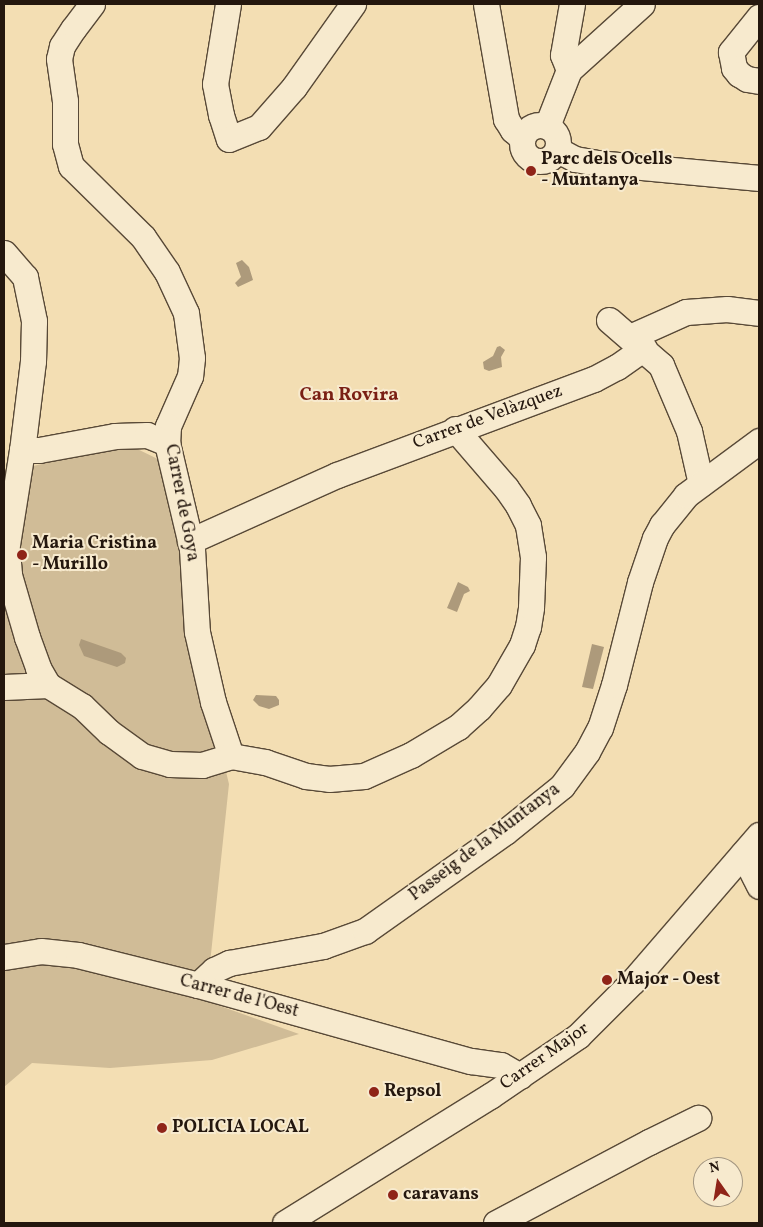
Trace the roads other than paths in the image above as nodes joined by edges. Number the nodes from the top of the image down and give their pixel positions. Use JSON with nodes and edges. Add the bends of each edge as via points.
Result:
{"nodes":[{"id":1,"x":92,"y":4,"type":"edge"},
{"id":2,"x":228,"y":4,"type":"edge"},
{"id":3,"x":353,"y":4,"type":"edge"},
{"id":4,"x":486,"y":4,"type":"edge"},
{"id":5,"x":572,"y":4,"type":"edge"},
{"id":6,"x":642,"y":4,"type":"edge"},
{"id":7,"x":759,"y":17,"type":"edge"},
{"id":8,"x":569,"y":70,"type":"junction"},
{"id":9,"x":759,"y":81,"type":"edge"},
{"id":10,"x":546,"y":126,"type":"junction"},
{"id":11,"x":522,"y":138,"type":"junction"},
{"id":12,"x":558,"y":150,"type":"junction"},
{"id":13,"x":759,"y":178,"type":"edge"},
{"id":14,"x":4,"y":253,"type":"edge"},
{"id":15,"x":759,"y":314,"type":"edge"},
{"id":16,"x":609,"y":320,"type":"dead end"},
{"id":17,"x":637,"y":342,"type":"junction"},
{"id":18,"x":455,"y":429,"type":"junction"},
{"id":19,"x":759,"y":441,"type":"edge"},
{"id":20,"x":167,"y":443,"type":"junction"},
{"id":21,"x":22,"y":450,"type":"junction"},
{"id":22,"x":701,"y":484,"type":"junction"},
{"id":23,"x":190,"y":541,"type":"junction"},
{"id":24,"x":5,"y":558,"type":"edge"},
{"id":25,"x":48,"y":684,"type":"junction"},
{"id":26,"x":4,"y":687,"type":"edge"},
{"id":27,"x":231,"y":756,"type":"junction"},
{"id":28,"x":759,"y":835,"type":"edge"},
{"id":29,"x":743,"y":854,"type":"junction"},
{"id":30,"x":759,"y":886,"type":"edge"},
{"id":31,"x":4,"y":957,"type":"edge"},
{"id":32,"x":198,"y":985,"type":"junction"},
{"id":33,"x":471,"y":1061,"type":"junction"},
{"id":34,"x":520,"y":1076,"type":"junction"},
{"id":35,"x":490,"y":1096,"type":"junction"},
{"id":36,"x":698,"y":1118,"type":"dead end"},
{"id":37,"x":284,"y":1223,"type":"edge"},
{"id":38,"x":496,"y":1223,"type":"edge"}],
"edges":[{"from":1,"to":20,"type":"street","name":"Carrer de Goya","via":[[62,46],[59,59],[65,101],[65,144],[71,166],[143,237],[167,272],[186,313],[192,358],[190,376],[168,426]]},
{"from":2,"to":3,"type":"street","via":[[215,84],[229,139],[259,127],[294,87]]},
{"from":4,"to":11,"type":"street","via":[[506,118]]},
{"from":5,"to":8,"type":"street","via":[[562,55]]},
{"from":6,"to":8,"type":"street"},
{"from":7,"to":9,"type":"street","via":[[731,52],[734,68],[739,74]]},
{"from":8,"to":10,"type":"street"},
{"from":10,"to":11,"type":"street","via":[[532,127]]},
{"from":10,"to":12,"type":"street","via":[[557,135]]},
{"from":11,"to":12,"type":"street","via":[[525,152],[537,161],[554,156]]},
{"from":12,"to":13,"type":"street","via":[[575,159],[598,163]]},
{"from":14,"to":21,"type":"street","via":[[25,277],[34,321],[33,361]]},
{"from":15,"to":17,"type":"street","name":"Carrer de Velàzquez","via":[[727,309],[686,312]]},
{"from":16,"to":17,"type":"street"},
{"from":17,"to":18,"type":"street","name":"Carrer de Velàzquez","via":[[617,367],[594,379]]},
{"from":17,"to":22,"type":"street","via":[[661,366],[676,398],[690,431]]},
{"from":18,"to":23,"type":"street","name":"Carrer de Velàzquez","via":[[337,475]]},
{"from":18,"to":27,"type":"street","via":[[476,450],[518,505],[532,543],[533,578],[528,627],[513,663],[499,685],[458,727],[411,755],[364,776],[329,779],[306,776],[265,762]]},
{"from":19,"to":22,"type":"street","name":"Passeig de la Muntanya"},
{"from":20,"to":21,"type":"street","via":[[148,435],[115,436],[40,450]]},
{"from":20,"to":23,"type":"street","name":"Carrer de Goya"},
{"from":21,"to":24,"type":"street"},
{"from":22,"to":32,"type":"street","name":"Passeig de la Muntanya","via":[[669,514],[655,538],[600,728],[562,786],[505,832],[365,930],[323,946],[229,963],[214,970]]},
{"from":23,"to":27,"type":"street","name":"Carrer de Goya","via":[[197,632],[213,702]]},
{"from":24,"to":25,"type":"street","via":[[24,629],[38,668]]},
{"from":25,"to":26,"type":"street"},
{"from":25,"to":27,"type":"street","via":[[82,706],[142,756],[170,764],[202,765]]},
{"from":28,"to":29,"type":"street","name":"Carrer Major"},
{"from":29,"to":30,"type":"street"},
{"from":29,"to":34,"type":"street","name":"Carrer Major","via":[[590,1026]]},
{"from":31,"to":32,"type":"street","name":"Carrer de l'Oest","via":[[41,950],[78,955]]},
{"from":32,"to":33,"type":"street","name":"Carrer de l'Oest"},
{"from":33,"to":34,"type":"street","name":"Carrer de l'Oest","via":[[501,1065]]},
{"from":33,"to":35,"type":"street"},
{"from":34,"to":35,"type":"street","name":"Carrer Major"},
{"from":35,"to":37,"type":"street","name":"Carrer Major"},
{"from":36,"to":38,"type":"street"}]}
